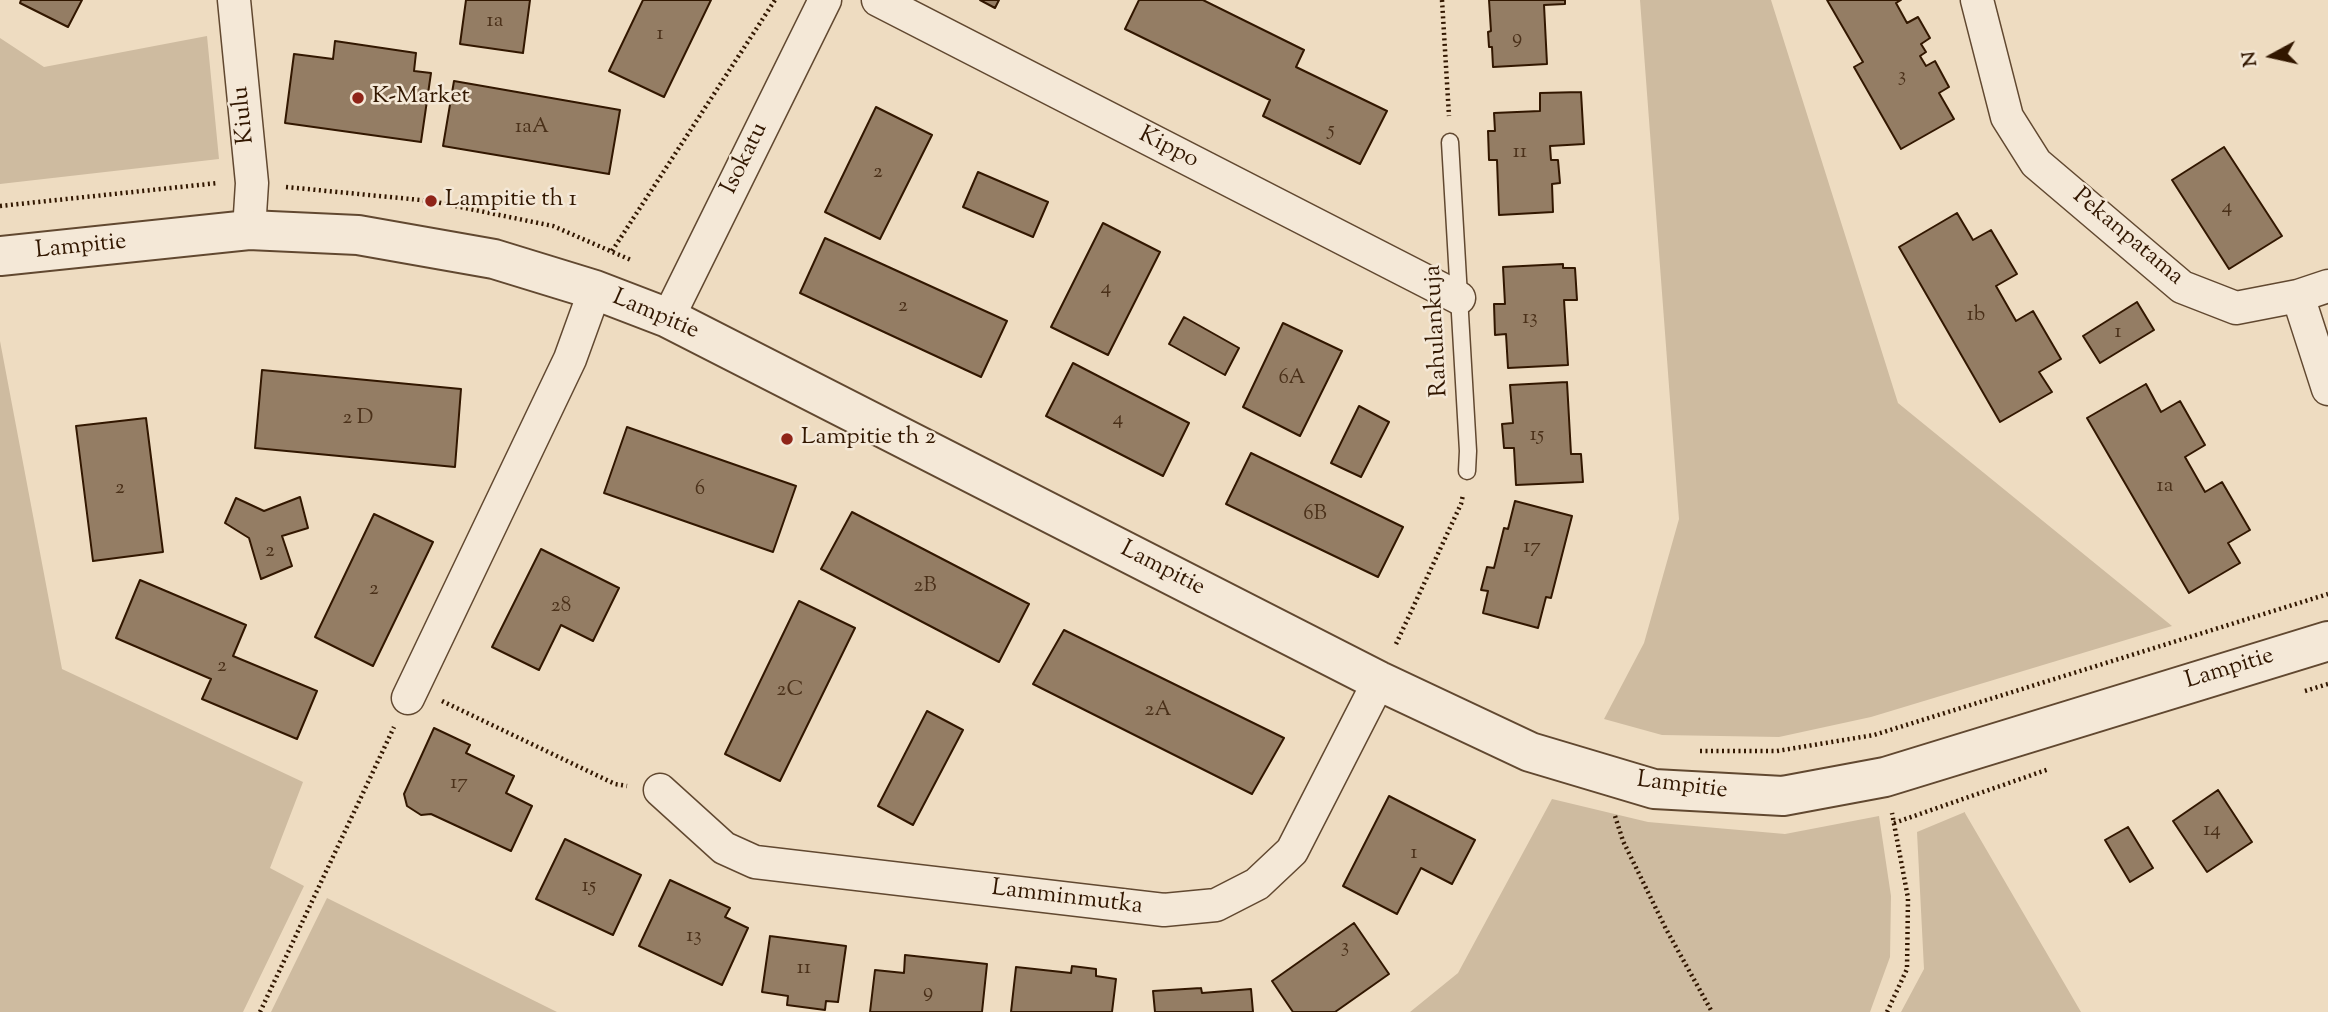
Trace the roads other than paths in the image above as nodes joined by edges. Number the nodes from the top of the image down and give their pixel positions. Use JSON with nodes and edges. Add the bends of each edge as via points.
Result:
{"nodes":[{"id":1,"x":234,"y":0,"type":"edge"},
{"id":2,"x":825,"y":0,"type":"edge"},
{"id":3,"x":878,"y":0,"type":"edge"},
{"id":4,"x":1977,"y":0,"type":"edge"},
{"id":5,"x":1450,"y":142,"type":"road end"},
{"id":6,"x":249,"y":230,"type":"junction"},
{"id":7,"x":0,"y":256,"type":"edge"},
{"id":8,"x":2328,"y":286,"type":"edge"},
{"id":9,"x":595,"y":290,"type":"junction"},
{"id":10,"x":2298,"y":296,"type":"junction"},
{"id":11,"x":1459,"y":298,"type":"junction"},
{"id":12,"x":676,"y":301,"type":"junction"},
{"id":13,"x":2328,"y":389,"type":"edge"},
{"id":14,"x":1467,"y":471,"type":"road end"},
{"id":15,"x":2328,"y":641,"type":"edge"},
{"id":16,"x":1379,"y":681,"type":"junction"},
{"id":17,"x":410,"y":693,"type":"road end"},
{"id":18,"x":660,"y":790,"type":"road end"}],
"edges":[{"from":1,"to":6,"type":"street","name":"Kiulu","via":[[252,183]]},
{"from":2,"to":12,"type":"street","name":"Isokatu"},
{"from":3,"to":11,"type":"street","name":"Kippo"},
{"from":4,"to":10,"type":"street","name":"Pekanpatama","via":[[2007,117],[2036,163],[2182,286],[2235,308]]},
{"from":5,"to":11,"type":"lane","name":"Rahulankuja"},
{"from":6,"to":7,"type":"street","name":"Lampitie"},
{"from":6,"to":9,"type":"street","name":"Lampitie","via":[[358,235],[494,259]]},
{"from":8,"to":10,"type":"street","name":"Pekanpatama"},
{"from":9,"to":12,"type":"street","name":"Lampitie"},
{"from":9,"to":17,"type":"street","via":[[570,359]]},
{"from":10,"to":13,"type":"street"},
{"from":11,"to":14,"type":"lane","name":"Rahulankuja"},
{"from":12,"to":16,"type":"street","name":"Lampitie"},
{"from":15,"to":16,"type":"street","name":"Lampitie","via":[[1885,777],[1783,796],[1654,789],[1530,752]]},
{"from":16,"to":18,"type":"street","name":"Lamminmutka","via":[[1292,851],[1257,884],[1216,905],[1164,910],[755,862],[724,848]]}]}
